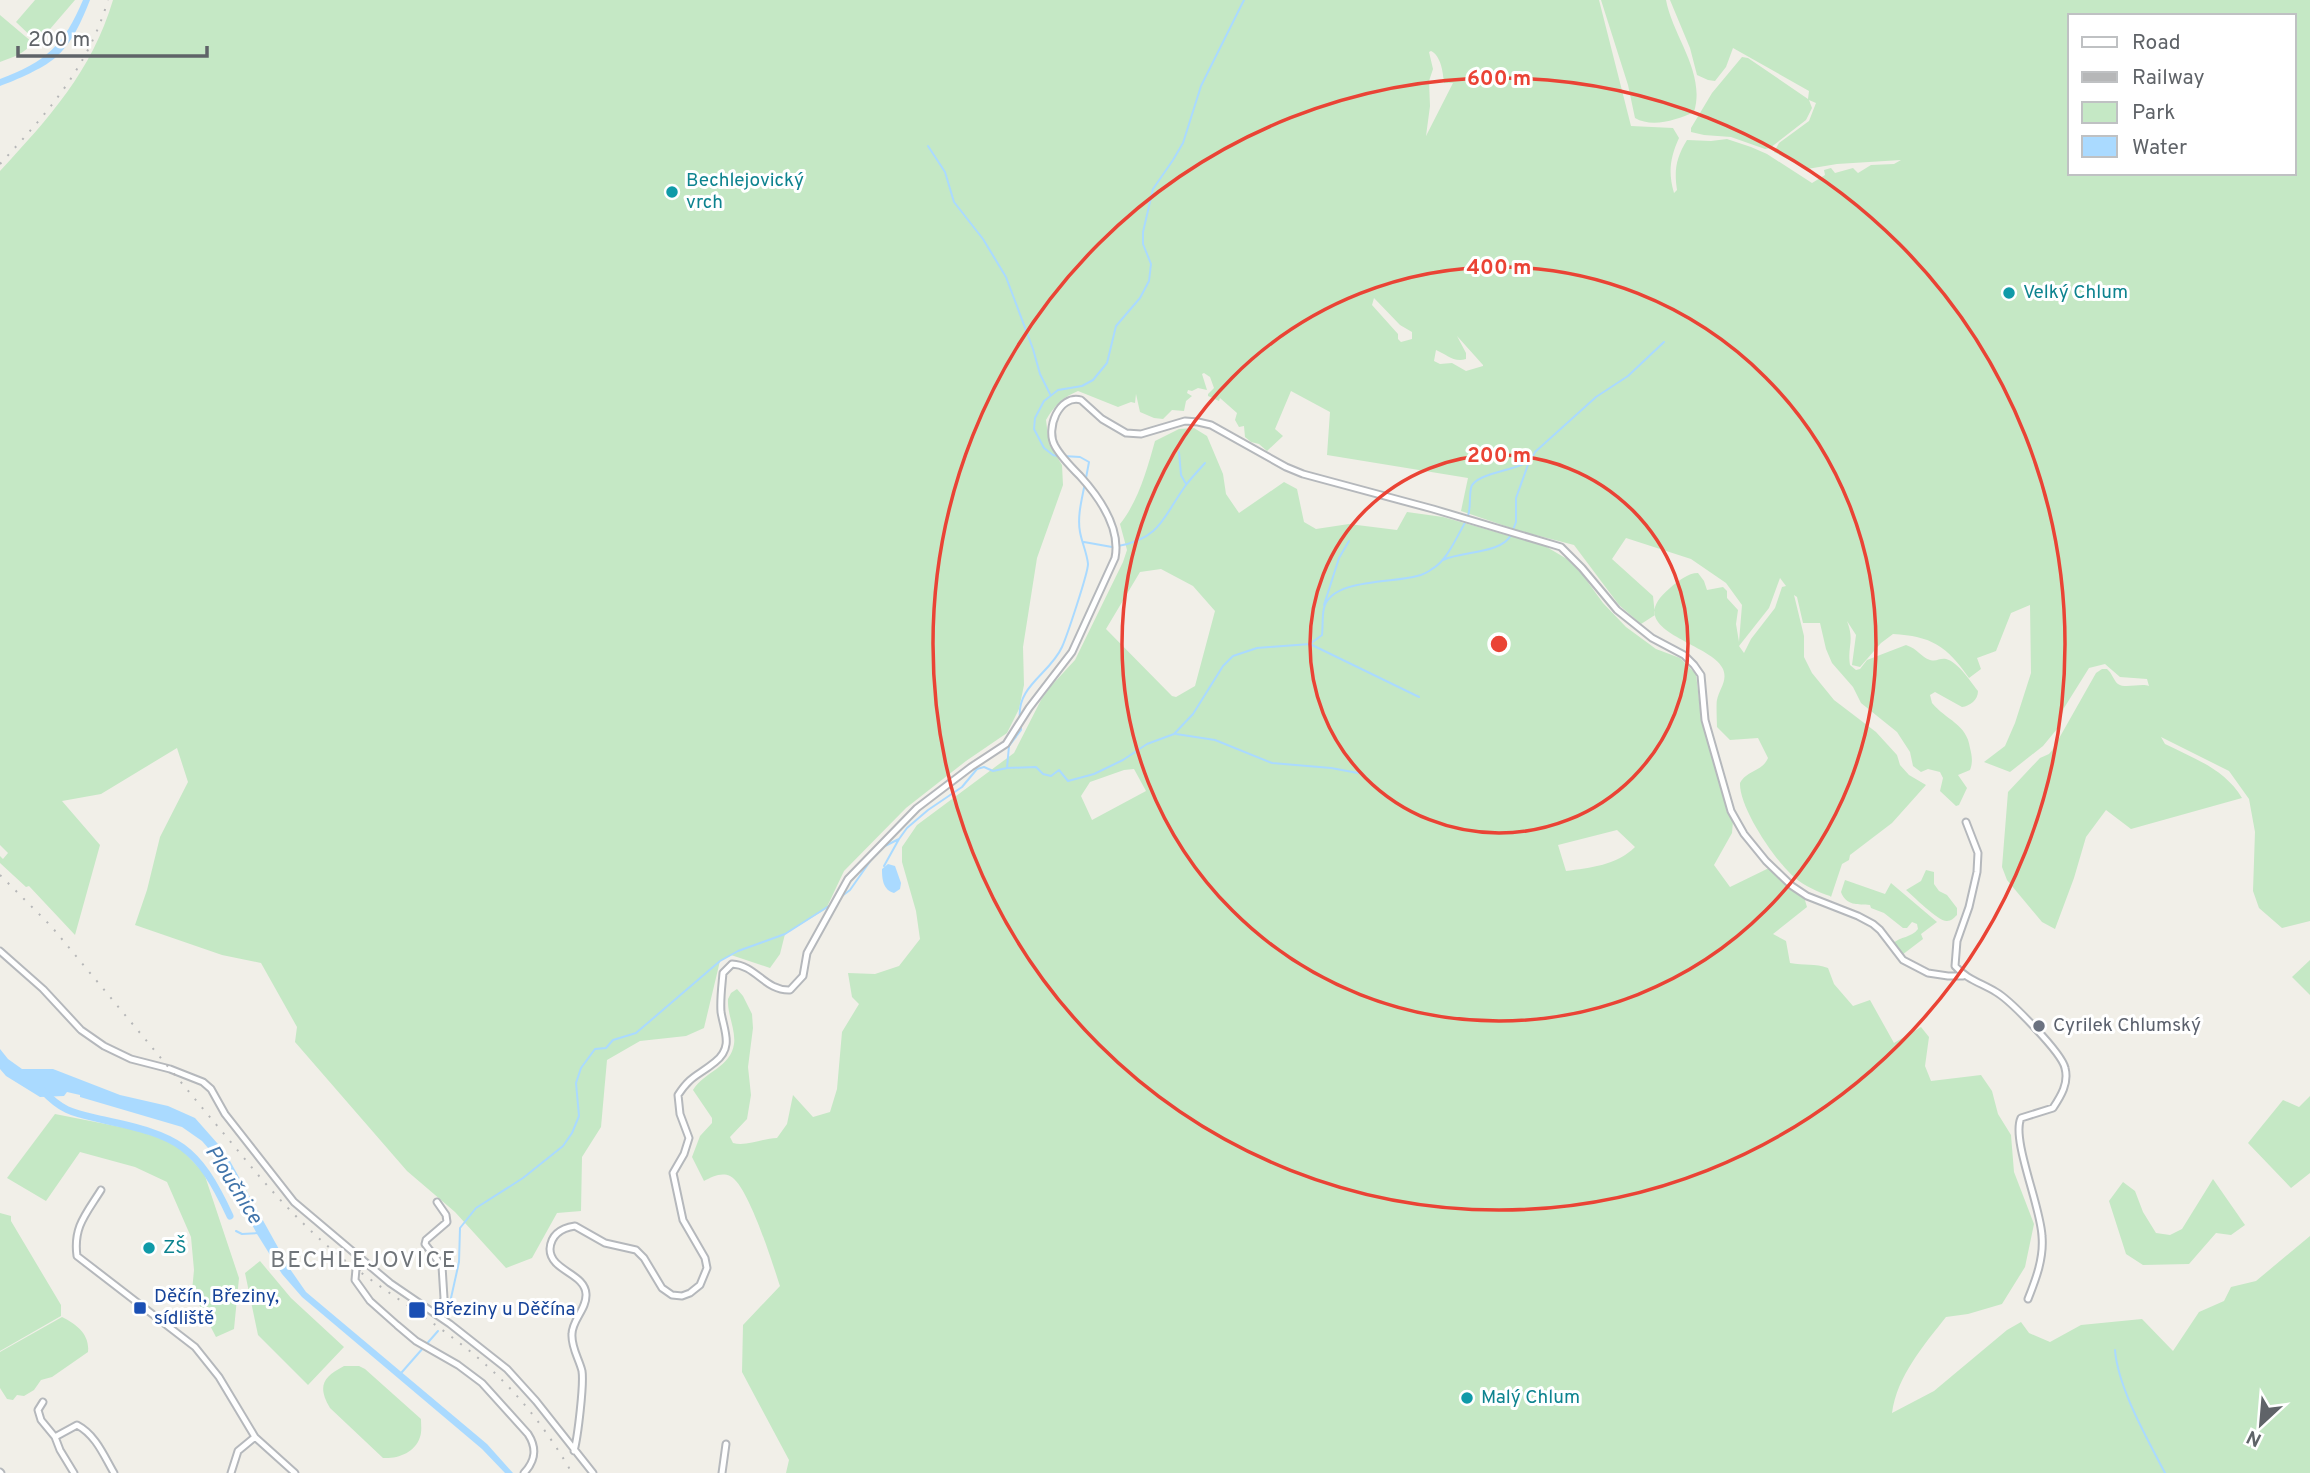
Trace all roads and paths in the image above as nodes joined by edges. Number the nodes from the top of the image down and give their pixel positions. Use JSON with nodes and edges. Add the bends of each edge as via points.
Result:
{"nodes":[{"id":1,"x":1966,"y":822,"type":"dead end"},
{"id":2,"x":0,"y":951,"type":"edge"},
{"id":3,"x":1955,"y":966,"type":"junction"},
{"id":4,"x":1948,"y":976,"type":"junction"},
{"id":5,"x":1963,"y":976,"type":"junction"},
{"id":6,"x":101,"y":1190,"type":"dead end"},
{"id":7,"x":437,"y":1202,"type":"dead end"},
{"id":8,"x":363,"y":1261,"type":"junction"},
{"id":9,"x":2028,"y":1299,"type":"dead end"},
{"id":10,"x":440,"y":1317,"type":"junction"},
{"id":11,"x":43,"y":1402,"type":"dead end"},
{"id":12,"x":55,"y":1437,"type":"junction"},
{"id":13,"x":255,"y":1437,"type":"junction"},
{"id":14,"x":726,"y":1444,"type":"dead end"},
{"id":15,"x":574,"y":1451,"type":"junction"},
{"id":16,"x":525,"y":1472,"type":"edge"},
{"id":17,"x":74,"y":1473,"type":"edge"},
{"id":18,"x":114,"y":1473,"type":"edge"},
{"id":19,"x":231,"y":1473,"type":"edge"},
{"id":20,"x":295,"y":1473,"type":"edge"},
{"id":21,"x":593,"y":1473,"type":"edge"},
{"id":22,"x":722,"y":1473,"type":"edge"}],
"edges":[{"from":1,"to":3,"type":"street","via":[[1978,853],[1977,872],[1957,941]]},
{"from":2,"to":8,"type":"street","via":[[81,1030],[117,1055],[203,1082],[282,1189]]},
{"from":3,"to":4,"type":"street"},
{"from":3,"to":5,"type":"street"},
{"from":4,"to":5,"type":"street"},
{"from":4,"to":15,"type":"street","via":[[1928,973],[1903,960],[1873,924],[1807,896],[1766,862],[1731,811],[1705,720],[1701,676],[1694,665],[1617,610],[1561,547],[1303,474],[1211,425],[1185,421],[1141,434],[1126,433],[1081,400],[1066,401],[1052,423],[1054,446],[1100,503],[1117,541],[1115,558],[1072,652],[1006,744],[917,808],[848,879],[807,953],[803,976],[795,986],[790,990],[772,987],[743,965],[732,964],[723,973],[721,1011],[727,1044],[715,1063],[688,1080],[678,1095],[689,1138],[673,1173],[683,1220],[705,1258],[707,1268],[700,1285],[682,1296],[672,1294],[662,1289],[636,1250],[606,1243],[575,1226],[554,1237],[551,1256],[586,1294],[572,1327],[582,1373]]},
{"from":5,"to":9,"type":"street","via":[[2015,1007],[2065,1067],[2063,1093],[2053,1108],[2021,1118],[2018,1125],[2043,1238]]},
{"from":6,"to":13,"type":"street","via":[[78,1226],[77,1256],[195,1347]]},
{"from":7,"to":10,"type":"street","via":[[447,1222],[425,1244],[442,1266]]},
{"from":8,"to":10,"type":"street"},
{"from":8,"to":16,"type":"street","via":[[355,1280],[380,1311],[482,1383],[528,1434],[535,1455]]},
{"from":10,"to":15,"type":"street","via":[[507,1369]]},
{"from":11,"to":12,"type":"street","via":[[38,1410],[41,1420]]},
{"from":12,"to":17,"type":"street"},
{"from":12,"to":18,"type":"street","via":[[77,1425],[86,1430]]},
{"from":13,"to":19,"type":"street","via":[[238,1451]]},
{"from":13,"to":20,"type":"street"},
{"from":14,"to":22,"type":"street"},
{"from":15,"to":21,"type":"street"}]}
